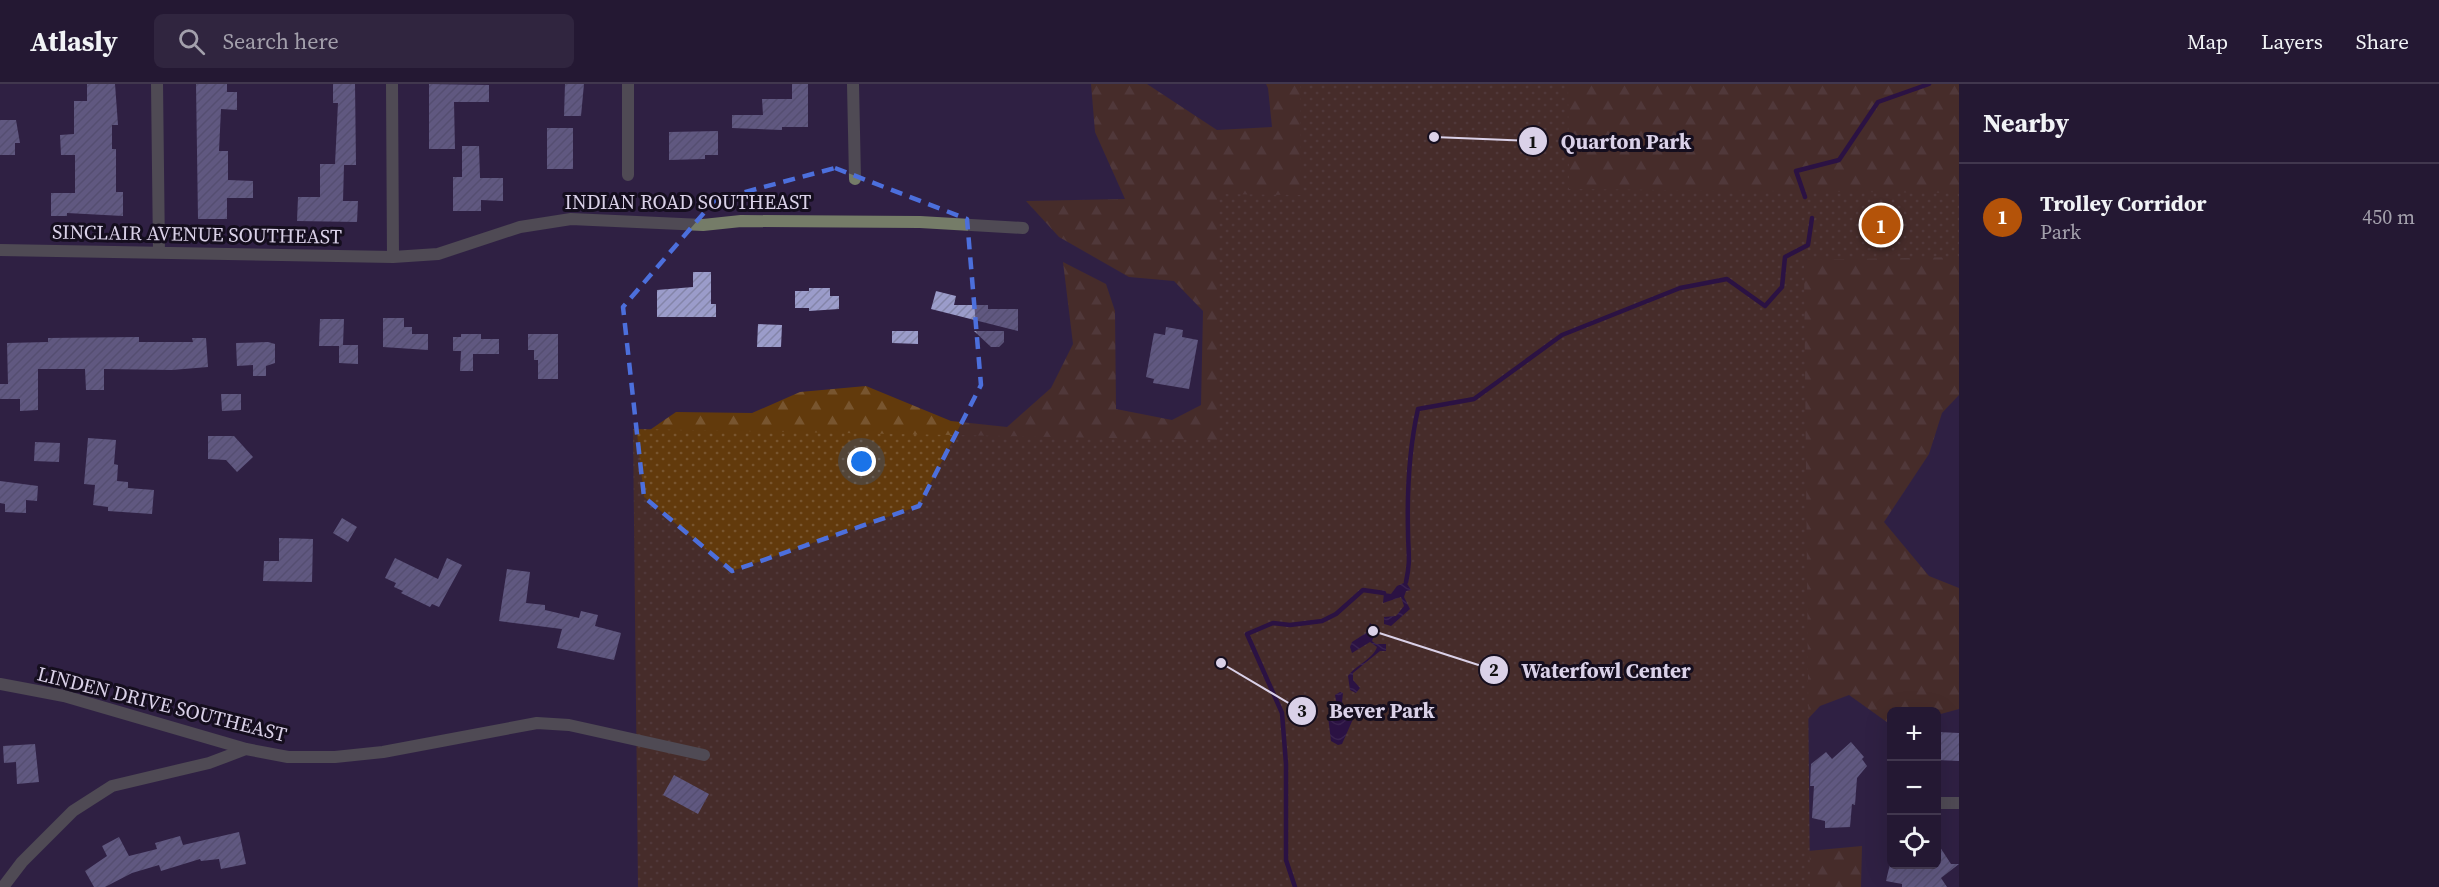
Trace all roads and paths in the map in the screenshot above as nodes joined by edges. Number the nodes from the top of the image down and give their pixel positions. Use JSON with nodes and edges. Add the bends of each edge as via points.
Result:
{"nodes":[{"id":1,"x":157,"y":84,"type":"edge"},
{"id":2,"x":392,"y":84,"type":"edge"},
{"id":3,"x":628,"y":84,"type":"edge"},
{"id":4,"x":853,"y":84,"type":"edge"},
{"id":5,"x":628,"y":175,"type":"dead end"},
{"id":6,"x":855,"y":180,"type":"dead end"},
{"id":7,"x":1023,"y":228,"type":"dead end"},
{"id":8,"x":0,"y":250,"type":"edge"},
{"id":9,"x":159,"y":252,"type":"junction"},
{"id":10,"x":393,"y":257,"type":"junction"},
{"id":11,"x":0,"y":684,"type":"edge"},
{"id":12,"x":246,"y":748,"type":"junction"},
{"id":13,"x":704,"y":755,"type":"dead end"},
{"id":14,"x":1941,"y":803,"type":"edge"},
{"id":15,"x":1959,"y":803,"type":"edge"},
{"id":16,"x":3,"y":887,"type":"edge"}],
"edges":[{"from":1,"to":9,"type":"street"},
{"from":2,"to":10,"type":"street"},
{"from":3,"to":5,"type":"street"},
{"from":4,"to":6,"type":"street"},
{"from":7,"to":10,"type":"street","name":"INDIAN ROAD SOUTHEAST","via":[[920,222],[741,220],[703,225],[571,219],[520,226],[438,254]]},
{"from":8,"to":9,"type":"street","name":"SINCLAIR AVENUE SOUTHEAST"},
{"from":9,"to":10,"type":"street","name":"SINCLAIR AVENUE SOUTHEAST"},
{"from":11,"to":12,"type":"street","name":"LINDEN DRIVE SOUTHEAST","via":[[64,696]]},
{"from":12,"to":13,"type":"street","name":"LINDEN DRIVE SOUTHEAST","via":[[288,757],[334,757],[457,740],[537,723],[569,725]]},
{"from":12,"to":16,"type":"street","via":[[210,763],[112,786],[73,811]]},
{"from":14,"to":15,"type":"street"}]}
